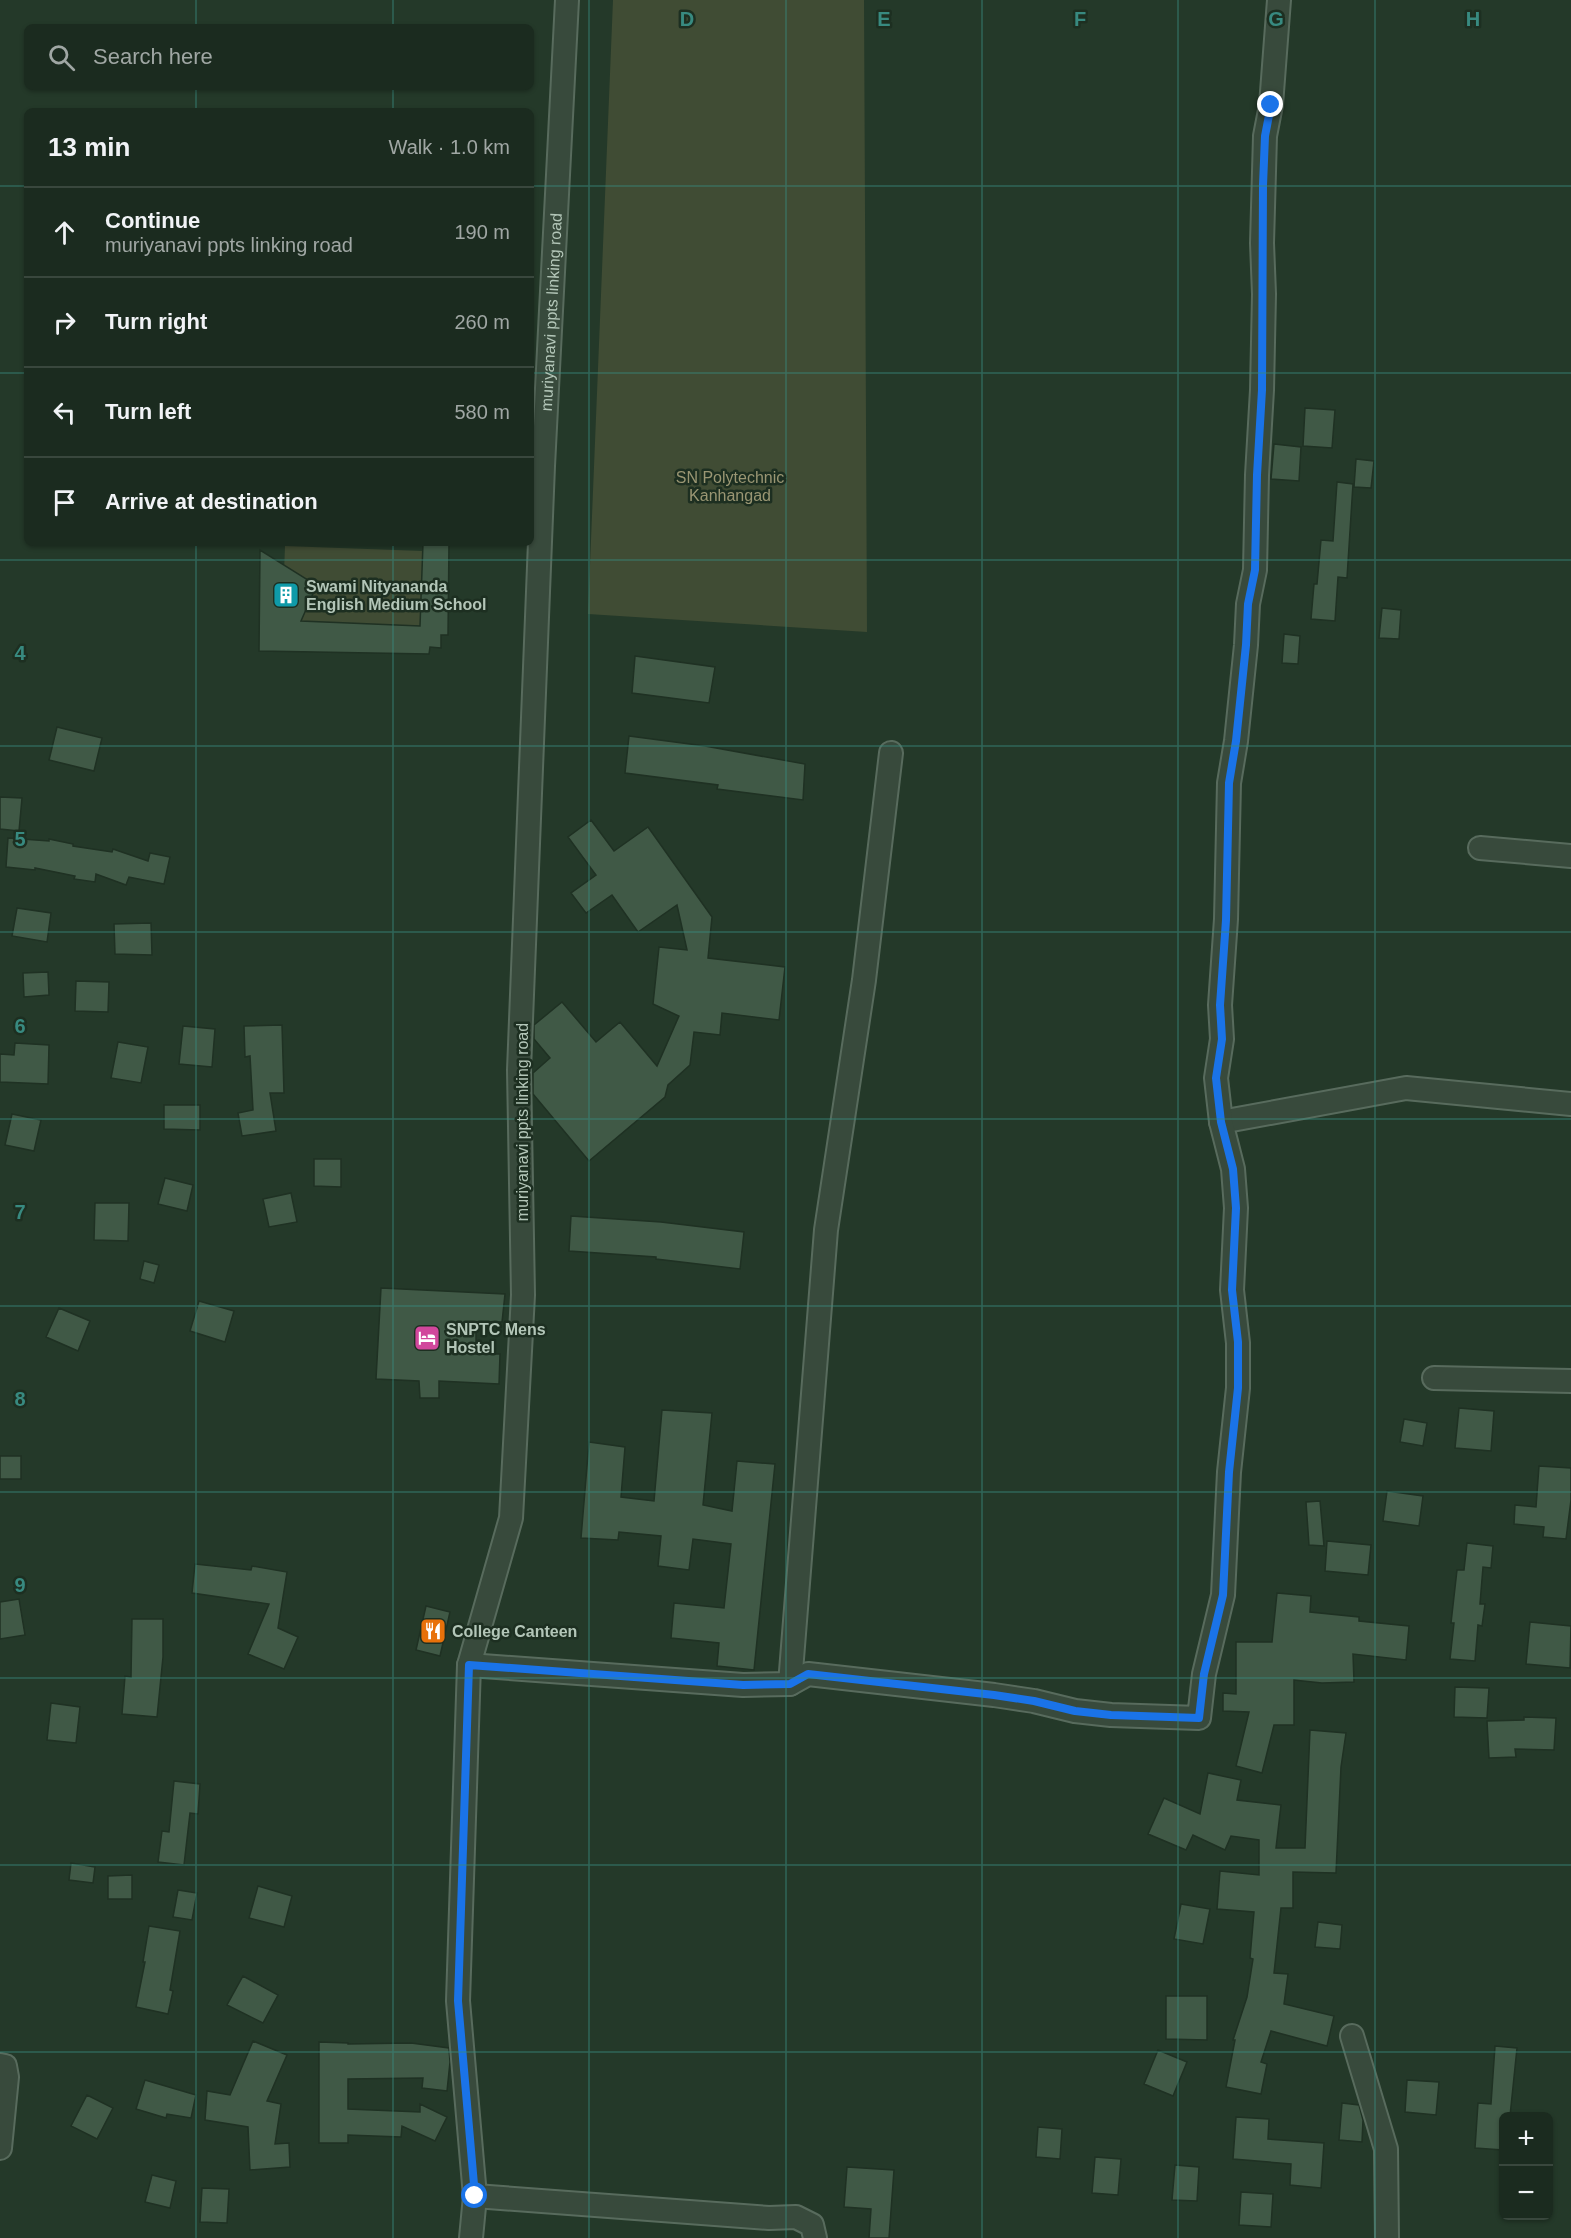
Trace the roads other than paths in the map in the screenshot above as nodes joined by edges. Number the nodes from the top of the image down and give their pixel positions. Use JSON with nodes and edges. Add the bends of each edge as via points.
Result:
{"nodes":[{"id":1,"x":567,"y":0,"type":"edge"},
{"id":2,"x":1279,"y":0,"type":"edge"},
{"id":3,"x":891,"y":753,"type":"dead end"},
{"id":4,"x":1480,"y":848,"type":"dead end"},
{"id":5,"x":1571,"y":856,"type":"edge"},
{"id":6,"x":1571,"y":1104,"type":"edge"},
{"id":7,"x":1221,"y":1122,"type":"junction"},
{"id":8,"x":1434,"y":1378,"type":"dead end"},
{"id":9,"x":1571,"y":1381,"type":"edge"},
{"id":10,"x":469,"y":1665,"type":"junction"},
{"id":11,"x":790,"y":1684,"type":"junction"},
{"id":12,"x":1352,"y":2036,"type":"dead end"},
{"id":13,"x":0,"y":2065,"type":"edge"},
{"id":14,"x":0,"y":2148,"type":"edge"},
{"id":15,"x":475,"y":2196,"type":"junction"},
{"id":16,"x":471,"y":2238,"type":"edge"},
{"id":17,"x":815,"y":2238,"type":"edge"},
{"id":18,"x":1387,"y":2238,"type":"edge"}],
"edges":[{"from":1,"to":10,"type":"street","name":"muriyanavi ppts linking road","via":[[543,466],[519,1070],[523,1295],[511,1518]]},
{"from":2,"to":7,"type":"street","via":[[1265,136],[1263,378],[1255,570],[1248,604],[1227,816],[1222,1039],[1216,1078]]},
{"from":3,"to":11,"type":"street","via":[[864,980],[826,1230]]},
{"from":4,"to":5,"type":"street"},
{"from":6,"to":7,"type":"street","via":[[1406,1088]]},
{"from":7,"to":11,"type":"street","via":[[1233,1169],[1236,1208],[1232,1290],[1238,1388],[1223,1595],[1204,1674],[1199,1718],[1084,1712],[1024,1699],[808,1674]]},
{"from":8,"to":9,"type":"street"},
{"from":10,"to":11,"type":"street","via":[[743,1685]]},
{"from":10,"to":15,"type":"street","name":"muriyanavi ppts linking road","via":[[458,2001]]},
{"from":12,"to":18,"type":"street","via":[[1386,2150]]},
{"from":13,"to":14,"type":"street","via":[[5,2066],[7,2077]]},
{"from":15,"to":16,"type":"street","name":"muriyanavi ppts linking road"},
{"from":15,"to":17,"type":"street","via":[[796,2217],[812,2225]]}]}
